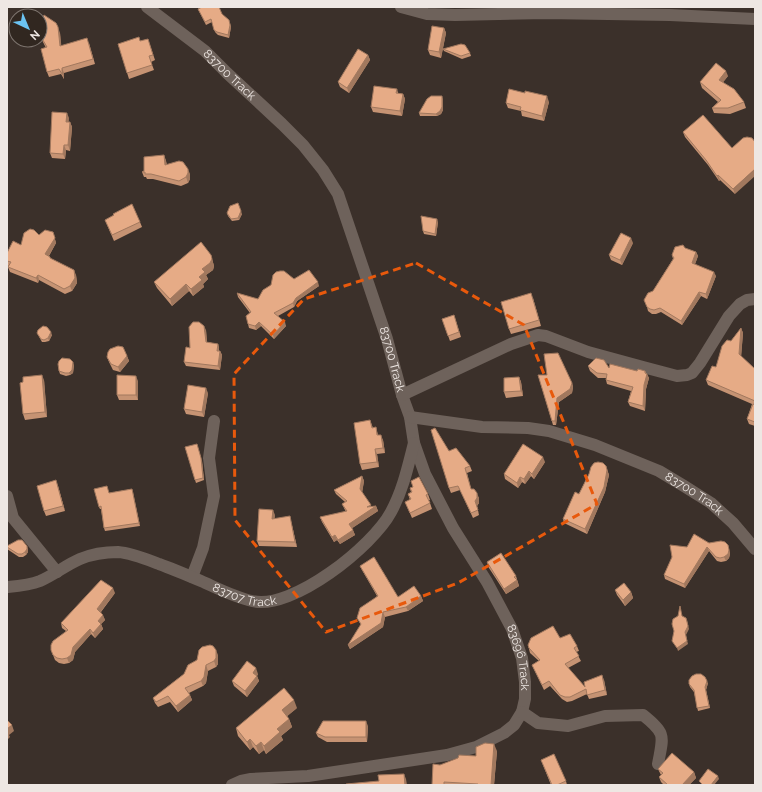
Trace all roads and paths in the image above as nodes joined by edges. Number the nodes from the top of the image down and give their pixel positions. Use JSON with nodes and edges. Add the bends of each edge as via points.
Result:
{"nodes":[{"id":1,"x":147,"y":7,"type":"edge"},
{"id":2,"x":401,"y":7,"type":"edge"},
{"id":3,"x":755,"y":19,"type":"edge"},
{"id":4,"x":755,"y":299,"type":"edge"},
{"id":5,"x":402,"y":395,"type":"junction"},
{"id":6,"x":410,"y":417,"type":"junction"},
{"id":7,"x":214,"y":421,"type":"dead end"},
{"id":8,"x":414,"y":443,"type":"junction"},
{"id":9,"x":7,"y":496,"type":"edge"},
{"id":10,"x":755,"y":550,"type":"edge"},
{"id":11,"x":57,"y":572,"type":"junction"},
{"id":12,"x":192,"y":577,"type":"junction"},
{"id":13,"x":7,"y":587,"type":"edge"},
{"id":14,"x":522,"y":712,"type":"junction"},
{"id":15,"x":658,"y":764,"type":"dead end"},
{"id":16,"x":232,"y":785,"type":"edge"}],
"edges":[{"from":1,"to":5,"type":"street","name":"83700 Track","via":[[205,51],[303,145],[323,170],[338,194],[387,339]]},
{"from":2,"to":3,"type":"street","via":[[427,14],[546,13]]},
{"from":4,"to":5,"type":"street","via":[[740,304],[728,316],[692,373],[677,376],[588,352],[538,335],[511,344]]},
{"from":5,"to":6,"type":"street","name":"83700 Track"},
{"from":6,"to":8,"type":"street","name":"83696 Track"},
{"from":6,"to":10,"type":"street","name":"83700 Track","via":[[482,427],[549,431],[595,445],[658,471],[689,489],[733,523]]},
{"from":7,"to":12,"type":"street","via":[[209,458],[214,496],[203,548]]},
{"from":8,"to":12,"type":"street","name":"83707 Track","via":[[400,492],[391,512],[379,529],[340,566],[304,588],[268,603],[253,602]]},
{"from":8,"to":14,"type":"street","name":"83696 Track","via":[[425,474],[453,528],[487,582],[512,629],[522,658],[525,682]]},
{"from":9,"to":11,"type":"street","via":[[13,518]]},
{"from":11,"to":12,"type":"street","name":"83707 Track","via":[[79,559],[99,553],[120,552],[138,556]]},
{"from":11,"to":13,"type":"street","name":"83707 Track","via":[[39,581]]},
{"from":14,"to":15,"type":"street","via":[[538,723],[568,726],[605,716],[643,715],[657,726],[663,738]]},
{"from":14,"to":16,"type":"street","name":"83696 Track","via":[[514,725],[504,733],[476,747],[447,755],[308,776],[251,779]]}]}
